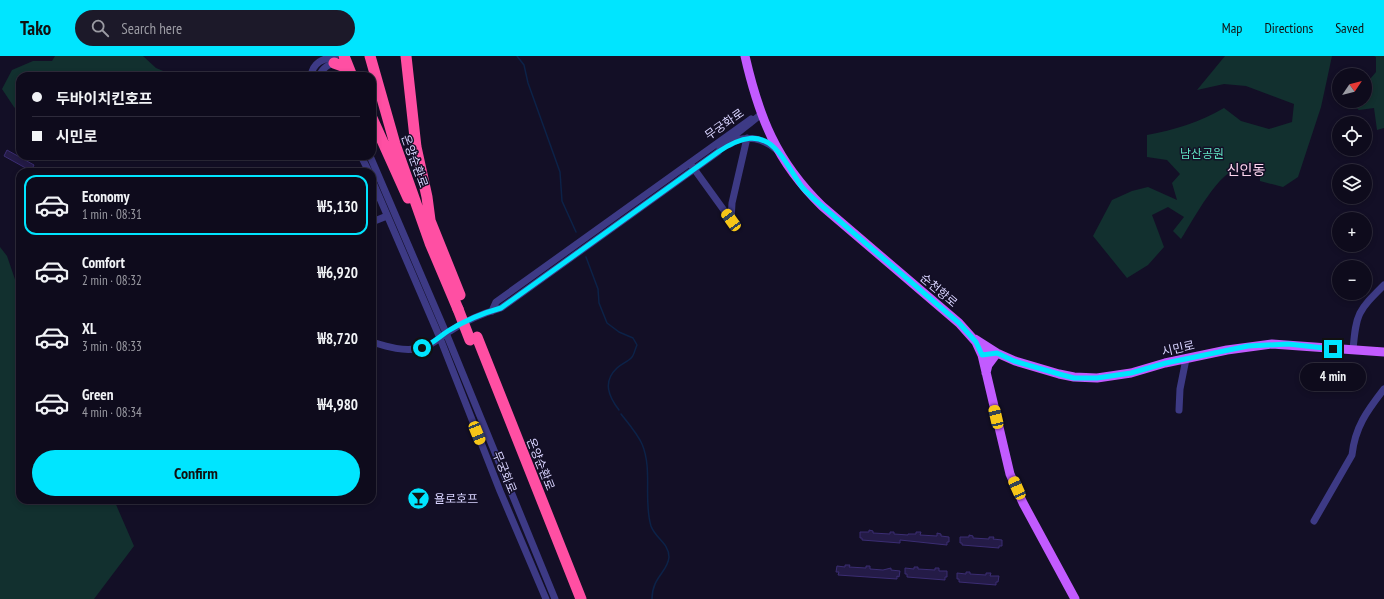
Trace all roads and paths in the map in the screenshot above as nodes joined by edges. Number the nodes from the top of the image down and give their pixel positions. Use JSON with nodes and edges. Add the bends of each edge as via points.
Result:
{"nodes":[{"id":1,"x":745,"y":56,"type":"edge"},
{"id":2,"x":337,"y":57,"type":"edge"},
{"id":3,"x":408,"y":58,"type":"edge"},
{"id":4,"x":374,"y":60,"type":"edge"},
{"id":5,"x":312,"y":72,"type":"edge"},
{"id":6,"x":321,"y":72,"type":"edge"},
{"id":7,"x":350,"y":72,"type":"edge"},
{"id":8,"x":760,"y":114,"type":"junction"},
{"id":9,"x":376,"y":127,"type":"edge"},
{"id":10,"x":747,"y":138,"type":"junction"},
{"id":11,"x":718,"y":152,"type":"junction"},
{"id":12,"x":780,"y":154,"type":"junction"},
{"id":13,"x":690,"y":162,"type":"junction"},
{"id":14,"x":376,"y":168,"type":"edge"},
{"id":15,"x":694,"y":169,"type":"junction"},
{"id":16,"x":376,"y":190,"type":"edge"},
{"id":17,"x":387,"y":216,"type":"junction"},
{"id":18,"x":376,"y":220,"type":"edge"},
{"id":19,"x":430,"y":220,"type":"junction"},
{"id":20,"x":430,"y":243,"type":"junction"},
{"id":21,"x":1384,"y":284,"type":"edge"},
{"id":22,"x":461,"y":308,"type":"junction"},
{"id":23,"x":492,"y":311,"type":"junction"},
{"id":24,"x":443,"y":336,"type":"junction"},
{"id":25,"x":970,"y":336,"type":"junction"},
{"id":26,"x":474,"y":339,"type":"junction"},
{"id":27,"x":376,"y":343,"type":"edge"},
{"id":28,"x":1353,"y":350,"type":"junction"},
{"id":29,"x":1384,"y":352,"type":"edge"},
{"id":30,"x":997,"y":353,"type":"junction"},
{"id":31,"x":982,"y":355,"type":"junction"},
{"id":32,"x":1186,"y":359,"type":"junction"},
{"id":33,"x":986,"y":373,"type":"junction"},
{"id":34,"x":1384,"y":389,"type":"edge"},
{"id":35,"x":1179,"y":410,"type":"dead end"},
{"id":36,"x":1314,"y":521,"type":"dead end"},
{"id":37,"x":546,"y":599,"type":"edge"},
{"id":38,"x":555,"y":599,"type":"edge"},
{"id":39,"x":575,"y":599,"type":"edge"},
{"id":40,"x":581,"y":599,"type":"edge"},
{"id":41,"x":1075,"y":599,"type":"edge"}],
"edges":[{"from":1,"to":8,"type":"main road","name":"순천향로"},
{"from":2,"to":5,"type":"street","via":[[313,67]]},
{"from":2,"to":6,"type":"street"},
{"from":2,"to":7,"type":"highway"},
{"from":3,"to":19,"type":"highway","via":[[416,147]]},
{"from":4,"to":19,"type":"highway","name":"온양순환로"},
{"from":4,"to":20,"type":"highway","name":"온양순환로","via":[[393,138]]},
{"from":8,"to":11,"type":"street","name":"무궁화로"},
{"from":8,"to":12,"type":"main road","name":"순천향로"},
{"from":8,"to":13,"type":"street","name":"무궁화로"},
{"from":9,"to":20,"type":"highway","via":[[417,220]]},
{"from":10,"to":11,"type":"street","via":[[733,142]]},
{"from":10,"to":12,"type":"street","via":[[762,140]]},
{"from":10,"to":15,"type":"street","via":[[732,203],[731,220]]},
{"from":11,"to":15,"type":"street","name":"무궁화로"},
{"from":12,"to":25,"type":"main road","name":"순천향로","via":[[803,188],[959,323]]},
{"from":13,"to":15,"type":"street"},
{"from":13,"to":23,"type":"street","name":"무궁화로","via":[[496,302]]},
{"from":14,"to":24,"type":"street"},
{"from":15,"to":23,"type":"street","name":"무궁화로","via":[[501,308]]},
{"from":16,"to":17,"type":"street"},
{"from":17,"to":18,"type":"street"},
{"from":17,"to":24,"type":"street"},
{"from":19,"to":22,"type":"highway","name":"온양순환로"},
{"from":20,"to":22,"type":"highway","name":"온양순환로"},
{"from":21,"to":28,"type":"street","via":[[1358,313]]},
{"from":22,"to":26,"type":"highway"},
{"from":23,"to":24,"type":"street","name":"무궁화로","via":[[456,327]]},
{"from":24,"to":27,"type":"street","via":[[429,346],[412,350],[394,349]]},
{"from":24,"to":37,"type":"street","name":"무궁화로","via":[[500,491]]},
{"from":24,"to":38,"type":"street","name":"무궁화로"},
{"from":25,"to":30,"type":"main road","name":"시민로"},
{"from":25,"to":31,"type":"main road","name":"순천향로"},
{"from":26,"to":39,"type":"highway","name":"온양순환로"},
{"from":26,"to":40,"type":"highway","name":"온양순환로"},
{"from":28,"to":29,"type":"main road","name":"시민로"},
{"from":28,"to":32,"type":"main road","name":"시민로","via":[[1272,344],[1248,346]]},
{"from":30,"to":31,"type":"main road"},
{"from":30,"to":32,"type":"main road","name":"시민로","via":[[1014,361],[1074,378],[1097,378],[1131,373]]},
{"from":30,"to":33,"type":"main road","via":[[988,364]]},
{"from":31,"to":33,"type":"main road","name":"순천향로"},
{"from":32,"to":35,"type":"street"},
{"from":33,"to":41,"type":"main road","name":"순천향로","via":[[1010,474]]},
{"from":34,"to":36,"type":"street","via":[[1362,419],[1352,455]]}]}
